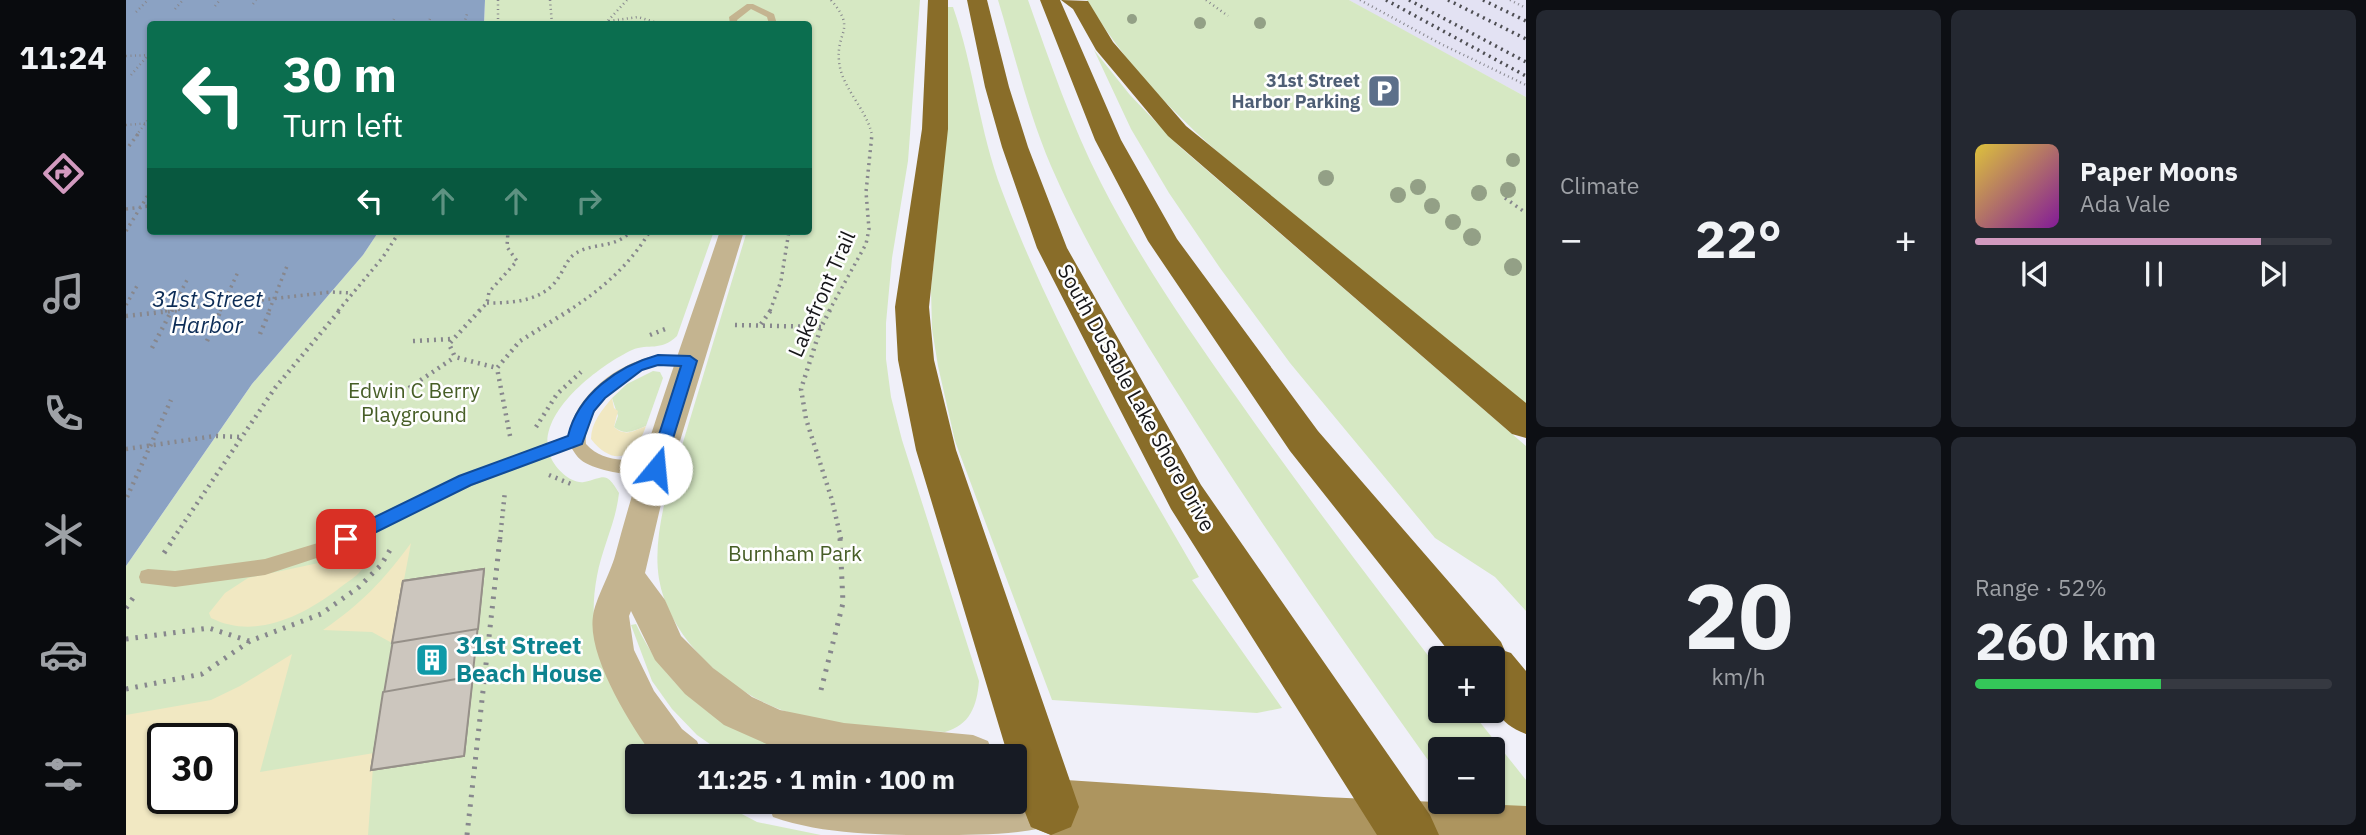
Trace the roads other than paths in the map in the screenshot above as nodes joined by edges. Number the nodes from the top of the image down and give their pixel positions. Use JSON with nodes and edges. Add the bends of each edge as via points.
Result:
{"nodes":[{"id":1,"x":938,"y":0,"type":"edge"},
{"id":2,"x":977,"y":0,"type":"edge"},
{"id":3,"x":1050,"y":0,"type":"edge"},
{"id":4,"x":1071,"y":0,"type":"edge"},
{"id":5,"x":749,"y":3,"type":"edge"},
{"id":6,"x":733,"y":21,"type":"edge"},
{"id":7,"x":747,"y":21,"type":"edge"},
{"id":8,"x":760,"y":21,"type":"edge"},
{"id":9,"x":772,"y":21,"type":"edge"},
{"id":10,"x":731,"y":235,"type":"edge"},
{"id":11,"x":690,"y":361,"type":"junction"},
{"id":12,"x":1526,"y":424,"type":"edge"},
{"id":13,"x":576,"y":439,"type":"junction"},
{"id":14,"x":656,"y":469,"type":"junction"},
{"id":15,"x":148,"y":576,"type":"road end"},
{"id":16,"x":627,"y":576,"type":"junction"},
{"id":17,"x":1474,"y":646,"type":"edge"},
{"id":18,"x":1505,"y":684,"type":"edge"},
{"id":19,"x":1526,"y":709,"type":"edge"},
{"id":20,"x":669,"y":744,"type":"edge"},
{"id":21,"x":854,"y":744,"type":"edge"},
{"id":22,"x":1041,"y":808,"type":"edge"},
{"id":23,"x":867,"y":814,"type":"edge"},
{"id":24,"x":1011,"y":814,"type":"edge"},
{"id":25,"x":1136,"y":824,"type":"edge"},
{"id":26,"x":1526,"y":834,"type":"edge"},
{"id":27,"x":1410,"y":835,"type":"edge"}],
"edges":[{"from":1,"to":22,"type":"highway","via":[[936,129],[912,307],[916,360],[936,450]]},
{"from":2,"to":27,"type":"highway","name":"South DuSable Lake Shore Drive","via":[[1015,147],[1052,248],[1186,497]]},
{"from":3,"to":17,"type":"highway","via":[[1108,140],[1163,241],[1304,441]]},
{"from":4,"to":12,"type":"highway","via":[[1081,5],[1104,45],[1177,131]]},
{"from":5,"to":6,"type":"lane"},
{"from":5,"to":7,"type":"lane"},
{"from":5,"to":8,"type":"lane"},
{"from":5,"to":9,"type":"lane"},
{"from":10,"to":11,"type":"street"},
{"from":11,"to":13,"type":"lane","via":[[658,360],[637,366],[587,409]]},
{"from":11,"to":14,"type":"street"},
{"from":13,"to":14,"type":"lane","via":[[587,456],[604,464]]},
{"from":13,"to":15,"type":"lane","via":[[465,481],[326,548],[265,567],[175,579]]},
{"from":14,"to":16,"type":"street"},
{"from":16,"to":20,"type":"street","via":[[611,616],[615,650],[640,704]]},
{"from":16,"to":21,"type":"street","via":[[652,611],[668,648],[699,681],[738,711],[778,729]]},
{"from":18,"to":19,"type":"highway"},
{"from":22,"to":25,"type":"main road"},
{"from":23,"to":24,"type":"street","via":[[977,821]]},
{"from":25,"to":26,"type":"main road","via":[[1324,825]]}]}
